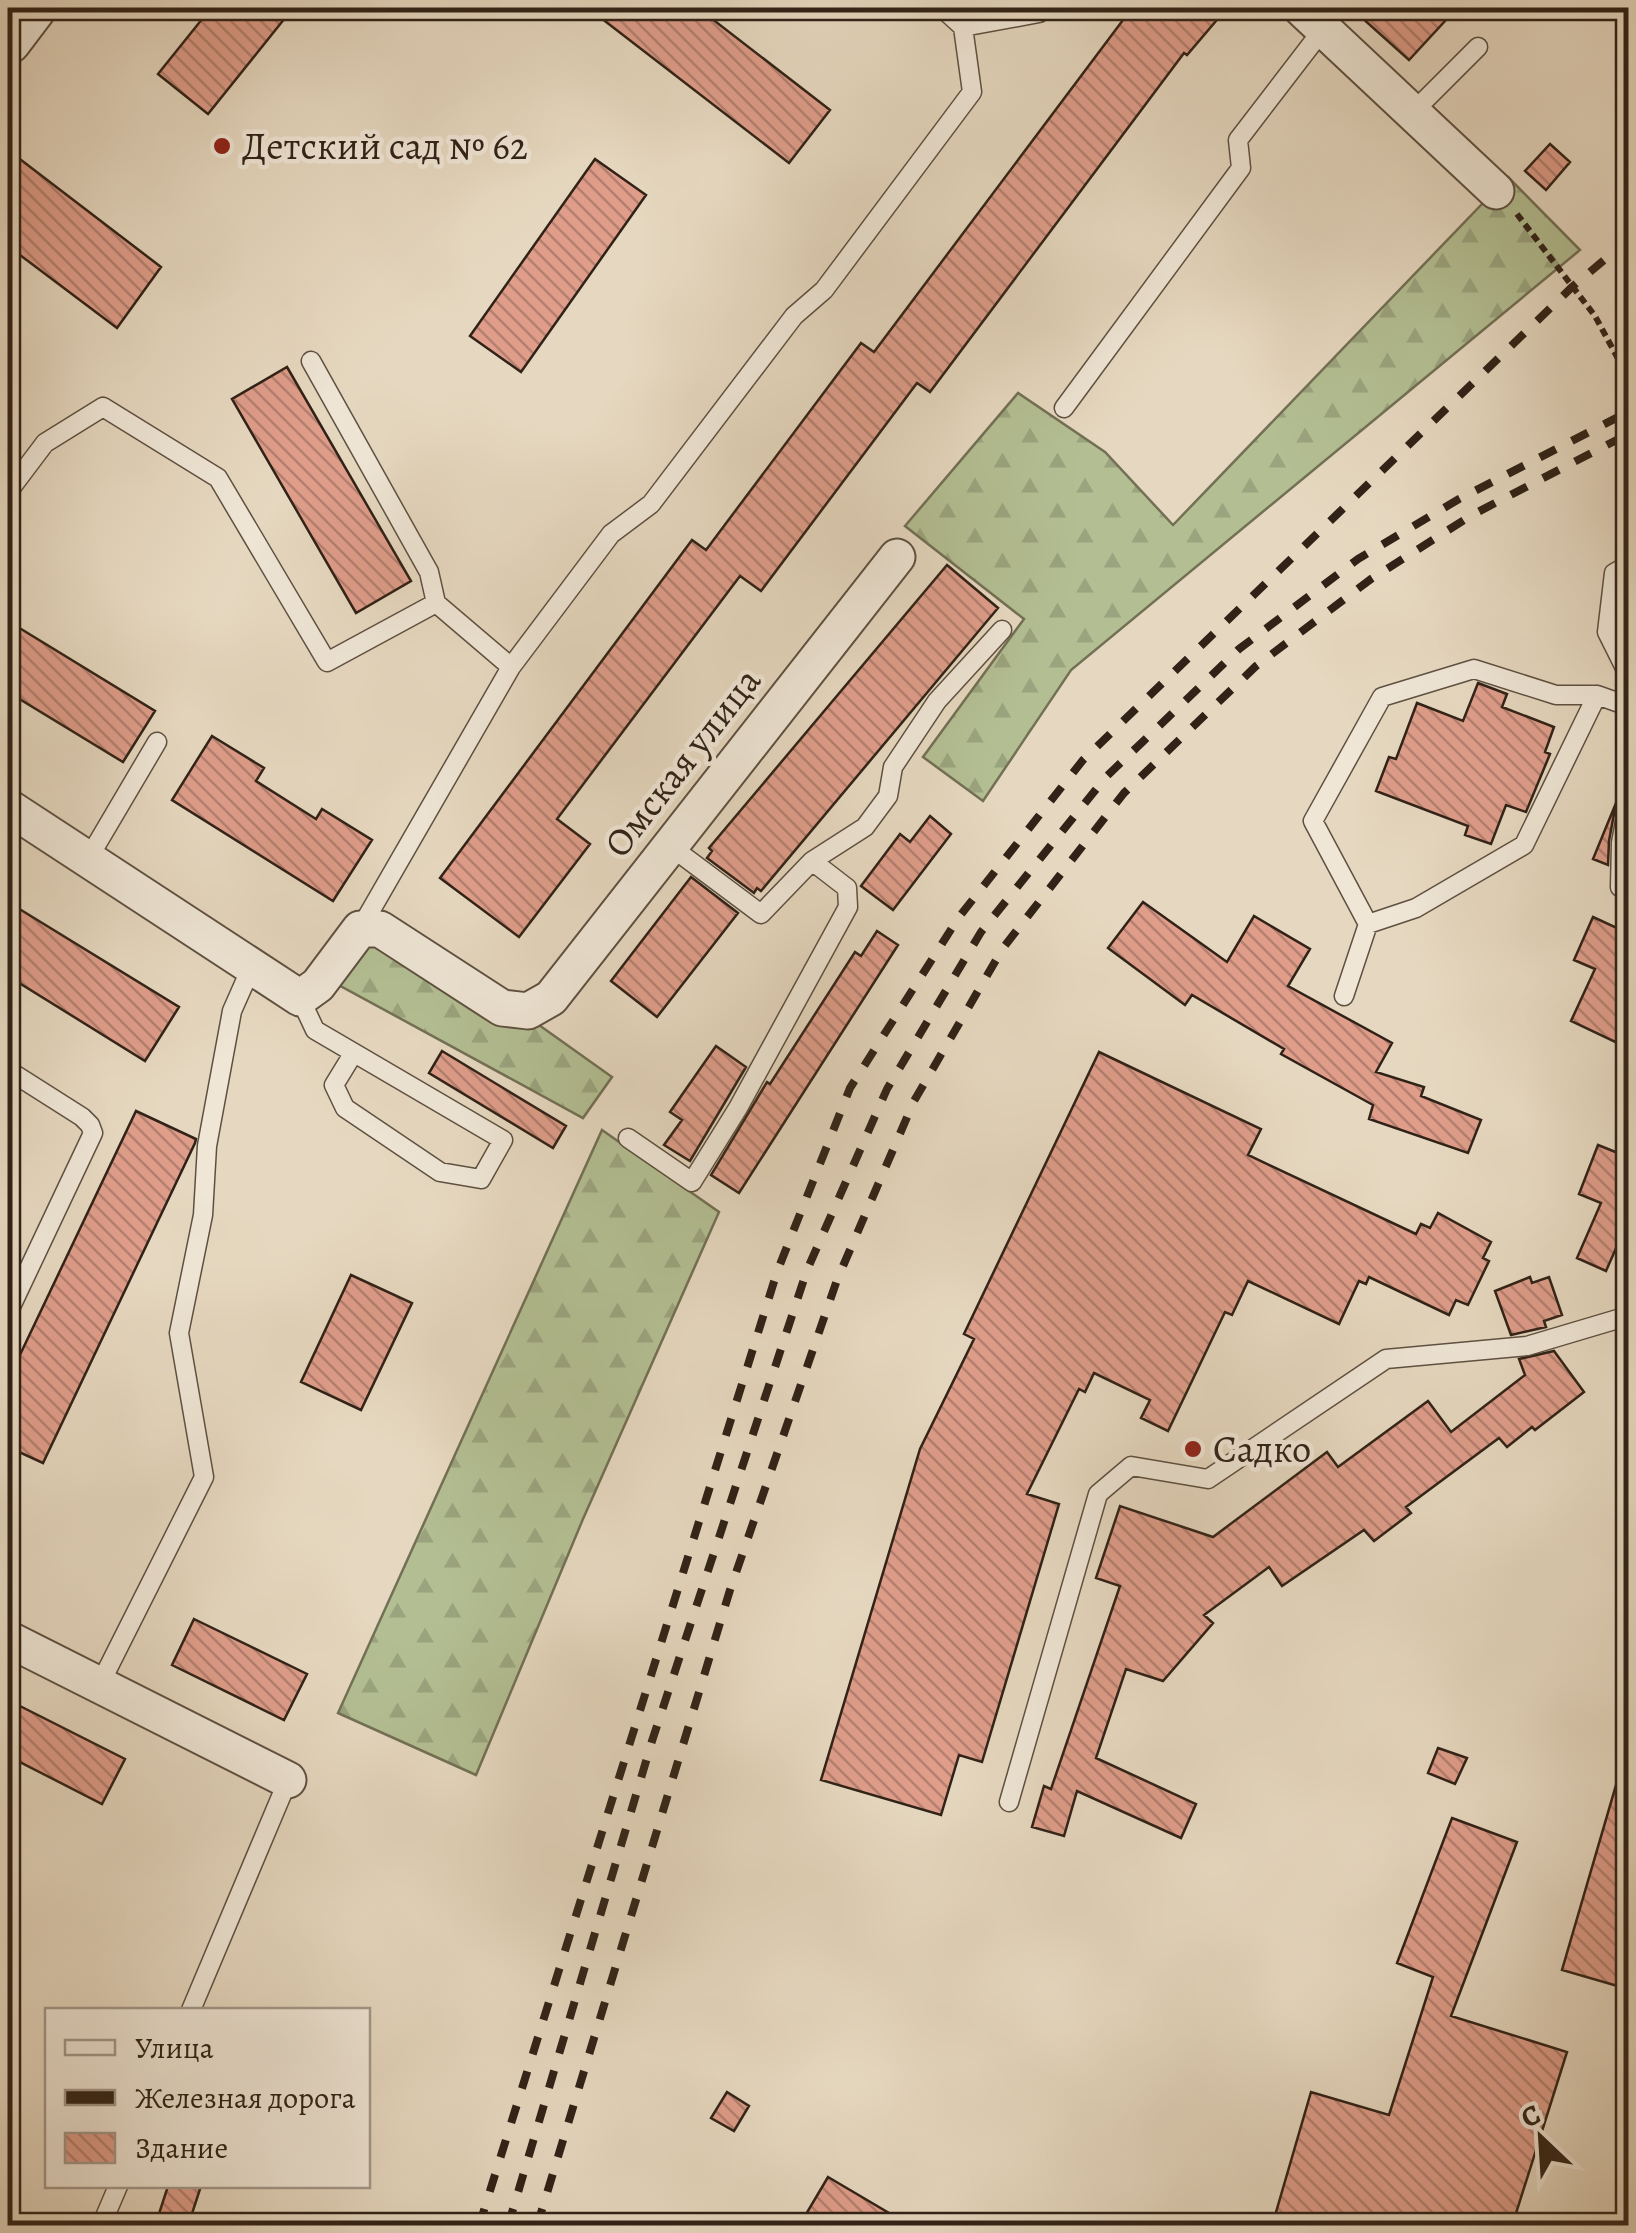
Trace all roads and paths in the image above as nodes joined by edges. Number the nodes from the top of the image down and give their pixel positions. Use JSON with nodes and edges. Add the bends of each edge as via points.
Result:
{"nodes":[{"id":1,"x":32,"y":8,"type":"edge"},
{"id":2,"x":942,"y":8,"type":"edge"},
{"id":3,"x":1044,"y":8,"type":"edge"},
{"id":4,"x":1312,"y":18,"type":"edge"},
{"id":5,"x":963,"y":27,"type":"junction"},
{"id":6,"x":8,"y":41,"type":"edge"},
{"id":7,"x":1478,"y":46,"type":"dead end"},
{"id":8,"x":1413,"y":112,"type":"junction"},
{"id":9,"x":1496,"y":190,"type":"dead end"},
{"id":10,"x":1534,"y":232,"type":"dead end"},
{"id":11,"x":311,"y":361,"type":"dead end"},
{"id":12,"x":1628,"y":377,"type":"edge"},
{"id":13,"x":1064,"y":408,"type":"dead end"},
{"id":14,"x":8,"y":492,"type":"edge"},
{"id":15,"x":897,"y":558,"type":"dead end"},
{"id":16,"x":1628,"y":565,"type":"edge"},
{"id":17,"x":436,"y":603,"type":"junction"},
{"id":18,"x":1002,"y":630,"type":"dead end"},
{"id":19,"x":511,"y":667,"type":"junction"},
{"id":20,"x":1628,"y":674,"type":"edge"},
{"id":21,"x":1598,"y":695,"type":"junction"},
{"id":22,"x":1628,"y":706,"type":"edge"},
{"id":23,"x":157,"y":742,"type":"dead end"},
{"id":24,"x":1628,"y":805,"type":"edge"},
{"id":25,"x":8,"y":807,"type":"edge"},
{"id":26,"x":670,"y":846,"type":"junction"},
{"id":27,"x":88,"y":859,"type":"junction"},
{"id":28,"x":812,"y":862,"type":"junction"},
{"id":29,"x":1628,"y":893,"type":"edge"},
{"id":30,"x":1368,"y":924,"type":"junction"},
{"id":31,"x":360,"y":930,"type":"junction"},
{"id":32,"x":252,"y":968,"type":"junction"},
{"id":33,"x":1344,"y":996,"type":"dead end"},
{"id":34,"x":300,"y":998,"type":"junction"},
{"id":35,"x":353,"y":1054,"type":"junction"},
{"id":36,"x":8,"y":1070,"type":"edge"},
{"id":37,"x":628,"y":1138,"type":"dead end"},
{"id":38,"x":8,"y":1313,"type":"edge"},
{"id":39,"x":1628,"y":1316,"type":"edge"},
{"id":40,"x":8,"y":1639,"type":"edge"},
{"id":41,"x":100,"y":1684,"type":"junction"},
{"id":42,"x":288,"y":1780,"type":"joint"},
{"id":43,"x":1009,"y":1802,"type":"dead end"},
{"id":44,"x":193,"y":2008,"type":"edge"},
{"id":45,"x":117,"y":2188,"type":"edge"},
{"id":46,"x":101,"y":2226,"type":"edge"}],
"edges":[{"from":1,"to":6,"type":"street"},
{"from":2,"to":5,"type":"lane"},
{"from":3,"to":5,"type":"lane"},
{"from":4,"to":8,"type":"street"},
{"from":4,"to":13,"type":"lane","via":[[1238,140],[1241,168]]},
{"from":5,"to":19,"type":"lane","via":[[972,92],[824,290],[794,316],[652,504],[611,534]]},
{"from":7,"to":8,"type":"lane"},
{"from":8,"to":9,"type":"street"},
{"from":10,"to":12,"type":"path","via":[[1595,316]]},
{"from":11,"to":17,"type":"lane","via":[[429,572]]},
{"from":14,"to":17,"type":"lane","via":[[45,444],[103,407],[218,478],[327,662]]},
{"from":15,"to":26,"type":"street","name":"Омская улица"},
{"from":16,"to":20,"type":"lane","via":[[1614,572],[1607,632]]},
{"from":17,"to":19,"type":"lane"},
{"from":18,"to":28,"type":"lane","via":[[937,701],[893,766],[888,796],[865,827]]},
{"from":19,"to":31,"type":"lane"},
{"from":21,"to":22,"type":"lane"},
{"from":21,"to":30,"type":"lane","via":[[1524,845],[1416,908]]},
{"from":21,"to":30,"type":"lane","via":[[1556,695],[1474,668],[1382,697],[1313,822]]},
{"from":23,"to":27,"type":"lane"},
{"from":24,"to":29,"type":"lane","via":[[1620,887]]},
{"from":25,"to":27,"type":"street"},
{"from":26,"to":28,"type":"lane","via":[[761,914]]},
{"from":26,"to":31,"type":"street","name":"Омская улица","via":[[550,998],[528,1011],[502,1008],[380,929]]},
{"from":27,"to":32,"type":"street"},
{"from":28,"to":37,"type":"lane","via":[[847,888],[848,907],[692,1182]]},
{"from":30,"to":33,"type":"lane"},
{"from":31,"to":34,"type":"street","via":[[318,986]]},
{"from":32,"to":34,"type":"street"},
{"from":32,"to":41,"type":"lane","via":[[232,1011],[179,1333],[204,1478]]},
{"from":34,"to":35,"type":"lane","via":[[315,1030]]},
{"from":35,"to":35,"type":"lane","via":[[334,1085],[345,1108],[440,1172],[480,1179],[503,1140]]},
{"from":36,"to":38,"type":"lane","via":[[82,1117],[93,1133]]},
{"from":39,"to":43,"type":"lane","via":[[1526,1346],[1386,1360],[1208,1480],[1131,1466],[1098,1494]]},
{"from":40,"to":41,"type":"street"},
{"from":41,"to":42,"type":"street"},
{"from":42,"to":44,"type":"lane"},
{"from":45,"to":46,"type":"lane"}]}
